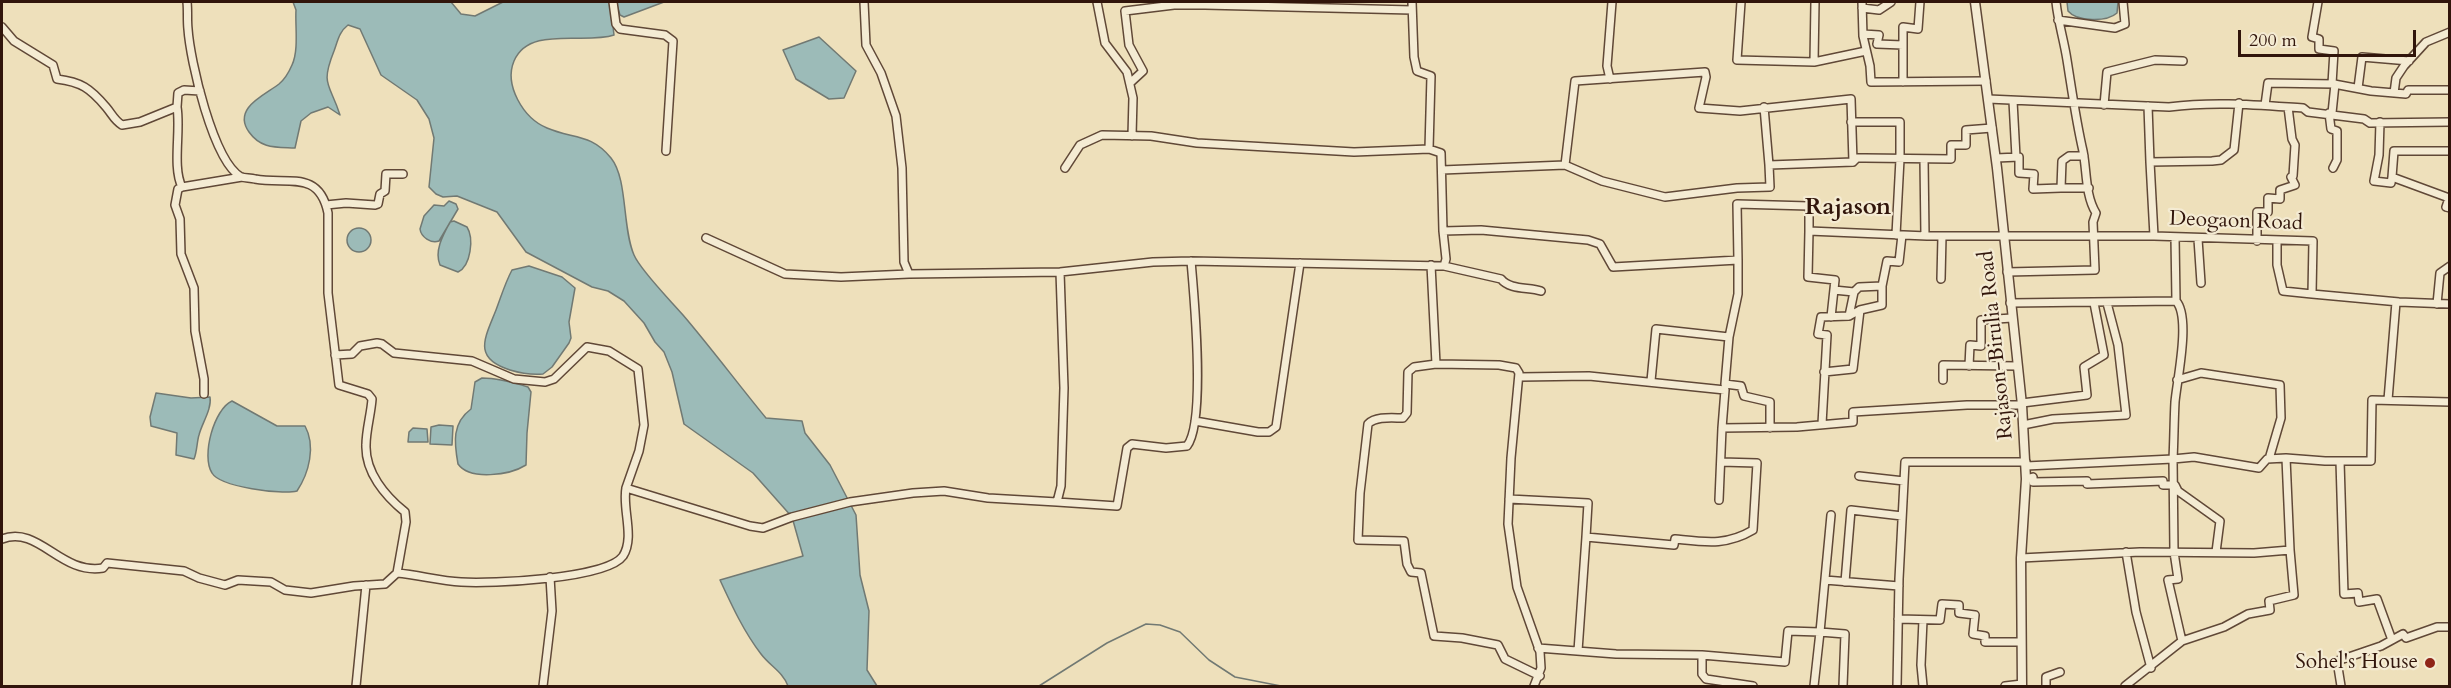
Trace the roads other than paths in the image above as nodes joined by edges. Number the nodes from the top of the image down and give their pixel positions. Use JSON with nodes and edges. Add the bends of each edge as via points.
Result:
{"nodes":[{"id":1,"x":187,"y":2,"type":"edge"},
{"id":2,"x":613,"y":2,"type":"edge"},
{"id":3,"x":864,"y":2,"type":"edge"},
{"id":4,"x":1097,"y":2,"type":"edge"},
{"id":5,"x":1612,"y":2,"type":"edge"},
{"id":6,"x":1741,"y":2,"type":"edge"},
{"id":7,"x":1815,"y":2,"type":"edge"},
{"id":8,"x":1891,"y":2,"type":"edge"},
{"id":9,"x":1920,"y":2,"type":"edge"},
{"id":10,"x":1975,"y":2,"type":"edge"},
{"id":11,"x":2056,"y":2,"type":"edge"},
{"id":12,"x":2123,"y":2,"type":"edge"},
{"id":13,"x":2318,"y":2,"type":"edge"},
{"id":14,"x":1862,"y":5,"type":"edge"},
{"id":15,"x":1412,"y":6,"type":"edge"},
{"id":16,"x":2058,"y":20,"type":"junction"},
{"id":17,"x":2,"y":27,"type":"edge"},
{"id":18,"x":2450,"y":32,"type":"edge"},
{"id":19,"x":1863,"y":34,"type":"junction"},
{"id":20,"x":1903,"y":45,"type":"junction"},
{"id":21,"x":1866,"y":51,"type":"junction"},
{"id":22,"x":2183,"y":61,"type":"dead end"},
{"id":23,"x":2409,"y":61,"type":"junction"},
{"id":24,"x":1814,"y":62,"type":"junction"},
{"id":25,"x":1610,"y":79,"type":"junction"},
{"id":26,"x":1986,"y":81,"type":"junction"},
{"id":27,"x":1903,"y":82,"type":"junction"},
{"id":28,"x":1130,"y":83,"type":"junction"},
{"id":29,"x":2333,"y":84,"type":"junction"},
{"id":30,"x":2358,"y":88,"type":"junction"},
{"id":31,"x":2450,"y":90,"type":"edge"},
{"id":32,"x":200,"y":91,"type":"junction"},
{"id":33,"x":2394,"y":93,"type":"junction"},
{"id":34,"x":1988,"y":99,"type":"junction"},
{"id":35,"x":2013,"y":101,"type":"junction"},
{"id":36,"x":2239,"y":103,"type":"junction"},
{"id":37,"x":2072,"y":104,"type":"junction"},
{"id":38,"x":2104,"y":105,"type":"junction"},
{"id":39,"x":2265,"y":105,"type":"junction"},
{"id":40,"x":2148,"y":106,"type":"junction"},
{"id":41,"x":177,"y":107,"type":"junction"},
{"id":42,"x":1764,"y":107,"type":"junction"},
{"id":43,"x":2288,"y":107,"type":"junction"},
{"id":44,"x":2330,"y":113,"type":"junction"},
{"id":45,"x":1851,"y":122,"type":"junction"},
{"id":46,"x":2380,"y":122,"type":"junction"},
{"id":47,"x":2450,"y":122,"type":"edge"},
{"id":48,"x":1992,"y":128,"type":"junction"},
{"id":49,"x":1132,"y":136,"type":"junction"},
{"id":50,"x":1430,"y":149,"type":"junction"},
{"id":51,"x":666,"y":151,"type":"dead end"},
{"id":52,"x":2450,"y":151,"type":"edge"},
{"id":53,"x":2084,"y":156,"type":"junction"},
{"id":54,"x":2016,"y":157,"type":"junction"},
{"id":55,"x":1996,"y":158,"type":"junction"},
{"id":56,"x":1900,"y":159,"type":"junction"},
{"id":57,"x":1924,"y":159,"type":"junction"},
{"id":58,"x":1853,"y":162,"type":"junction"},
{"id":59,"x":2150,"y":162,"type":"junction"},
{"id":60,"x":1565,"y":165,"type":"junction"},
{"id":61,"x":1769,"y":165,"type":"junction"},
{"id":62,"x":1065,"y":168,"type":"dead end"},
{"id":63,"x":2333,"y":168,"type":"dead end"},
{"id":64,"x":1442,"y":170,"type":"junction"},
{"id":65,"x":403,"y":174,"type":"dead end"},
{"id":66,"x":242,"y":177,"type":"junction"},
{"id":67,"x":2392,"y":177,"type":"junction"},
{"id":68,"x":182,"y":187,"type":"junction"},
{"id":69,"x":1737,"y":188,"type":"junction"},
{"id":70,"x":2061,"y":188,"type":"junction"},
{"id":71,"x":2089,"y":188,"type":"junction"},
{"id":72,"x":1737,"y":204,"type":"junction"},
{"id":73,"x":326,"y":205,"type":"junction"},
{"id":74,"x":2450,"y":208,"type":"edge"},
{"id":75,"x":1443,"y":231,"type":"junction"},
{"id":76,"x":1809,"y":231,"type":"junction"},
{"id":77,"x":1899,"y":235,"type":"junction"},
{"id":78,"x":1925,"y":236,"type":"junction"},
{"id":79,"x":1942,"y":236,"type":"junction"},
{"id":80,"x":2095,"y":236,"type":"junction"},
{"id":81,"x":2154,"y":236,"type":"junction"},
{"id":82,"x":2004,"y":237,"type":"junction"},
{"id":83,"x":2175,"y":237,"type":"junction"},
{"id":84,"x":706,"y":238,"type":"dead end"},
{"id":85,"x":2198,"y":239,"type":"junction"},
{"id":86,"x":2256,"y":241,"type":"junction"},
{"id":87,"x":2277,"y":241,"type":"junction"},
{"id":88,"x":1738,"y":260,"type":"junction"},
{"id":89,"x":1191,"y":261,"type":"junction"},
{"id":90,"x":1300,"y":263,"type":"junction"},
{"id":91,"x":1431,"y":265,"type":"junction"},
{"id":92,"x":1444,"y":266,"type":"junction"},
{"id":93,"x":2450,"y":266,"type":"edge"},
{"id":94,"x":1060,"y":272,"type":"junction"},
{"id":95,"x":2007,"y":272,"type":"junction"},
{"id":96,"x":909,"y":274,"type":"junction"},
{"id":97,"x":1941,"y":279,"type":"dead end"},
{"id":98,"x":2201,"y":283,"type":"dead end"},
{"id":99,"x":1882,"y":286,"type":"junction"},
{"id":100,"x":1834,"y":290,"type":"junction"},
{"id":101,"x":1541,"y":291,"type":"dead end"},
{"id":102,"x":1854,"y":292,"type":"junction"},
{"id":103,"x":2312,"y":294,"type":"junction"},
{"id":104,"x":2176,"y":301,"type":"junction"},
{"id":105,"x":2396,"y":302,"type":"junction"},
{"id":106,"x":2010,"y":303,"type":"junction"},
{"id":107,"x":2094,"y":303,"type":"junction"},
{"id":108,"x":2107,"y":303,"type":"junction"},
{"id":109,"x":2437,"y":304,"type":"junction"},
{"id":110,"x":2450,"y":304,"type":"edge"},
{"id":111,"x":1860,"y":310,"type":"junction"},
{"id":112,"x":1849,"y":316,"type":"junction"},
{"id":113,"x":1831,"y":317,"type":"junction"},
{"id":114,"x":2012,"y":318,"type":"junction"},
{"id":115,"x":1729,"y":337,"type":"junction"},
{"id":116,"x":335,"y":355,"type":"junction"},
{"id":117,"x":1436,"y":363,"type":"junction"},
{"id":118,"x":1969,"y":366,"type":"junction"},
{"id":119,"x":2018,"y":366,"type":"junction"},
{"id":120,"x":1824,"y":372,"type":"junction"},
{"id":121,"x":1520,"y":377,"type":"junction"},
{"id":122,"x":1943,"y":380,"type":"dead end"},
{"id":123,"x":2178,"y":380,"type":"junction"},
{"id":124,"x":1651,"y":381,"type":"junction"},
{"id":125,"x":1725,"y":387,"type":"junction"},
{"id":126,"x":204,"y":394,"type":"dead end"},
{"id":127,"x":2388,"y":400,"type":"junction"},
{"id":128,"x":2450,"y":402,"type":"edge"},
{"id":129,"x":2022,"y":404,"type":"junction"},
{"id":130,"x":1195,"y":421,"type":"junction"},
{"id":131,"x":1822,"y":424,"type":"junction"},
{"id":132,"x":2023,"y":425,"type":"junction"},
{"id":133,"x":1770,"y":428,"type":"junction"},
{"id":134,"x":1722,"y":429,"type":"junction"},
{"id":135,"x":2286,"y":458,"type":"junction"},
{"id":136,"x":2174,"y":459,"type":"junction"},
{"id":137,"x":2269,"y":459,"type":"junction"},
{"id":138,"x":2340,"y":461,"type":"junction"},
{"id":139,"x":1721,"y":462,"type":"junction"},
{"id":140,"x":2026,"y":464,"type":"junction"},
{"id":141,"x":1859,"y":476,"type":"dead end"},
{"id":142,"x":2026,"y":479,"type":"junction"},
{"id":143,"x":1904,"y":481,"type":"junction"},
{"id":144,"x":2175,"y":485,"type":"junction"},
{"id":145,"x":626,"y":488,"type":"junction"},
{"id":146,"x":1509,"y":499,"type":"junction"},
{"id":147,"x":1719,"y":500,"type":"dead end"},
{"id":148,"x":1057,"y":502,"type":"junction"},
{"id":149,"x":1831,"y":515,"type":"dead end"},
{"id":150,"x":1902,"y":516,"type":"junction"},
{"id":151,"x":1586,"y":537,"type":"junction"},
{"id":152,"x":2,"y":539,"type":"edge"},
{"id":153,"x":2290,"y":550,"type":"junction"},
{"id":154,"x":2126,"y":552,"type":"junction"},
{"id":155,"x":2174,"y":552,"type":"junction"},
{"id":156,"x":2216,"y":552,"type":"junction"},
{"id":157,"x":2021,"y":558,"type":"junction"},
{"id":158,"x":397,"y":573,"type":"junction"},
{"id":159,"x":550,"y":577,"type":"junction"},
{"id":160,"x":1825,"y":580,"type":"junction"},
{"id":161,"x":1845,"y":582,"type":"junction"},
{"id":162,"x":366,"y":585,"type":"junction"},
{"id":163,"x":1899,"y":586,"type":"junction"},
{"id":164,"x":1898,"y":620,"type":"junction"},
{"id":165,"x":1923,"y":620,"type":"junction"},
{"id":166,"x":2450,"y":627,"type":"edge"},
{"id":167,"x":1820,"y":632,"type":"junction"},
{"id":168,"x":2182,"y":640,"type":"junction"},
{"id":169,"x":2392,"y":640,"type":"junction"},
{"id":170,"x":2021,"y":642,"type":"junction"},
{"id":171,"x":1538,"y":648,"type":"junction"},
{"id":172,"x":1578,"y":651,"type":"junction"},
{"id":173,"x":1702,"y":655,"type":"junction"},
{"id":174,"x":2151,"y":668,"type":"junction"},
{"id":175,"x":2060,"y":672,"type":"dead end"},
{"id":176,"x":1540,"y":676,"type":"junction"},
{"id":177,"x":2022,"y":686,"type":"edge"},
{"id":178,"x":356,"y":687,"type":"edge"},
{"id":179,"x":543,"y":687,"type":"edge"},
{"id":180,"x":1534,"y":687,"type":"edge"},
{"id":181,"x":1753,"y":687,"type":"edge"},
{"id":182,"x":1814,"y":687,"type":"edge"},
{"id":183,"x":1843,"y":687,"type":"edge"},
{"id":184,"x":1897,"y":687,"type":"edge"},
{"id":185,"x":1923,"y":687,"type":"edge"},
{"id":186,"x":2005,"y":687,"type":"edge"},
{"id":187,"x":2046,"y":687,"type":"edge"},
{"id":188,"x":2125,"y":687,"type":"edge"},
{"id":189,"x":2341,"y":687,"type":"edge"}],
"edges":[{"from":1,"to":32,"type":"street"},
{"from":2,"to":51,"type":"street","via":[[620,29],[665,34],[672,41]]},
{"from":3,"to":96,"type":"street","via":[[866,45],[896,116],[902,168],[904,262]]},
{"from":4,"to":28,"type":"street","via":[[1105,43],[1127,72]]},
{"from":5,"to":25,"type":"street","via":[[1607,66]]},
{"from":6,"to":24,"type":"street","via":[[1737,60]]},
{"from":7,"to":24,"type":"street"},
{"from":8,"to":14,"type":"street","via":[[1879,10]]},
{"from":9,"to":20,"type":"street","via":[[1918,29],[1903,27]]},
{"from":10,"to":26,"type":"street","name":"Rajason-Birulia Road"},
{"from":11,"to":16,"type":"street"},
{"from":12,"to":16,"type":"street","via":[[2125,24],[2115,28]]},
{"from":13,"to":29,"type":"street","via":[[2312,37],[2319,39],[2319,49],[2334,51]]},
{"from":14,"to":19,"type":"street"},
{"from":15,"to":28,"type":"street","via":[[1205,4],[1125,11],[1129,45],[1143,71]]},
{"from":15,"to":50,"type":"street","via":[[1414,57],[1418,71],[1431,76]]},
{"from":16,"to":37,"type":"street"},
{"from":17,"to":41,"type":"street","via":[[14,41],[53,65],[57,79],[84,85],[122,125]]},
{"from":18,"to":23,"type":"street","via":[[2426,42]]},
{"from":19,"to":20,"type":"street","via":[[1879,35],[1877,44]]},
{"from":19,"to":21,"type":"street"},
{"from":20,"to":27,"type":"street"},
{"from":21,"to":24,"type":"street"},
{"from":21,"to":27,"type":"street","via":[[1871,82]]},
{"from":22,"to":38,"type":"street","via":[[2155,60],[2108,72]]},
{"from":23,"to":30,"type":"street","via":[[2362,57]]},
{"from":23,"to":33,"type":"street","via":[[2396,78]]},
{"from":25,"to":42,"type":"street","via":[[1705,72],[1701,109],[1740,111]]},
{"from":25,"to":60,"type":"street","via":[[1575,81]]},
{"from":26,"to":27,"type":"street"},
{"from":26,"to":34,"type":"street","name":"Rajason-Birulia Road"},
{"from":28,"to":49,"type":"street"},
{"from":29,"to":30,"type":"street"},
{"from":29,"to":39,"type":"street","via":[[2268,83]]},
{"from":29,"to":44,"type":"street"},
{"from":30,"to":33,"type":"street"},
{"from":31,"to":33,"type":"street"},
{"from":32,"to":41,"type":"street","via":[[178,93]]},
{"from":32,"to":66,"type":"street","via":[[220,150]]},
{"from":34,"to":35,"type":"street"},
{"from":34,"to":48,"type":"street","name":"Rajason-Birulia Road"},
{"from":35,"to":37,"type":"street"},
{"from":35,"to":54,"type":"street"},
{"from":36,"to":39,"type":"street"},
{"from":36,"to":40,"type":"street"},
{"from":36,"to":59,"type":"street","via":[[2234,150],[2221,160]]},
{"from":37,"to":38,"type":"street"},
{"from":37,"to":53,"type":"street"},
{"from":38,"to":40,"type":"street"},
{"from":39,"to":43,"type":"street"},
{"from":40,"to":59,"type":"street"},
{"from":41,"to":68,"type":"street","via":[[178,178]]},
{"from":42,"to":45,"type":"street","via":[[1851,99]]},
{"from":42,"to":61,"type":"street"},
{"from":43,"to":44,"type":"street"},
{"from":43,"to":86,"type":"street","via":[[2295,145],[2291,177],[2295,185],[2280,190],[2280,199],[2268,198],[2268,212],[2257,212]]},
{"from":44,"to":46,"type":"street"},
{"from":44,"to":63,"type":"street","via":[[2331,129],[2337,131],[2337,160]]},
{"from":45,"to":56,"type":"street","via":[[1900,122]]},
{"from":45,"to":58,"type":"street"},
{"from":46,"to":47,"type":"street"},
{"from":46,"to":67,"type":"street","via":[[2374,181],[2391,183]]},
{"from":48,"to":55,"type":"street","name":"Rajason-Birulia Road"},
{"from":48,"to":57,"type":"street","via":[[1966,130],[1966,145],[1951,145],[1951,159]]},
{"from":49,"to":50,"type":"street","via":[[1354,153]]},
{"from":49,"to":62,"type":"street","via":[[1102,135],[1080,145]]},
{"from":50,"to":64,"type":"street","via":[[1441,153]]},
{"from":52,"to":67,"type":"street","via":[[2394,151]]},
{"from":53,"to":70,"type":"street","via":[[2062,160]]},
{"from":53,"to":71,"type":"street"},
{"from":54,"to":55,"type":"street"},
{"from":54,"to":70,"type":"street","via":[[2019,173],[2034,174],[2033,189]]},
{"from":55,"to":82,"type":"street","name":"Rajason-Birulia Road"},
{"from":56,"to":57,"type":"street"},
{"from":56,"to":58,"type":"street","via":[[1865,158]]},
{"from":56,"to":77,"type":"street"},
{"from":57,"to":78,"type":"street"},
{"from":58,"to":61,"type":"street"},
{"from":59,"to":81,"type":"street"},
{"from":60,"to":64,"type":"street"},
{"from":60,"to":69,"type":"street","via":[[1602,181],[1665,197]]},
{"from":61,"to":69,"type":"street","via":[[1770,187]]},
{"from":64,"to":75,"type":"street"},
{"from":65,"to":73,"type":"street","via":[[386,174],[385,190],[378,204]]},
{"from":66,"to":68,"type":"street"},
{"from":66,"to":73,"type":"street","via":[[308,183],[322,195]]},
{"from":67,"to":74,"type":"street","via":[[2449,198],[2446,207]]},
{"from":68,"to":126,"type":"street","via":[[178,189],[176,205],[182,254],[194,288],[195,331]]},
{"from":69,"to":72,"type":"street"},
{"from":70,"to":71,"type":"street"},
{"from":71,"to":80,"type":"street","via":[[2096,213]]},
{"from":72,"to":76,"type":"street","via":[[1809,206]]},
{"from":72,"to":88,"type":"street"},
{"from":73,"to":116,"type":"street","via":[[328,293]]},
{"from":75,"to":88,"type":"street","via":[[1481,230],[1588,240],[1600,244],[1613,267]]},
{"from":75,"to":92,"type":"street"},
{"from":76,"to":77,"type":"street","name":"Deogaon Road"},
{"from":76,"to":100,"type":"street","via":[[1808,277],[1835,280]]},
{"from":77,"to":78,"type":"street","name":"Deogaon Road"},
{"from":77,"to":99,"type":"street","via":[[1899,262],[1887,261]]},
{"from":78,"to":79,"type":"street","name":"Deogaon Road"},
{"from":79,"to":82,"type":"street","name":"Deogaon Road"},
{"from":79,"to":97,"type":"street"},
{"from":80,"to":81,"type":"street","name":"Deogaon Road"},
{"from":80,"to":82,"type":"street","name":"Deogaon Road"},
{"from":80,"to":95,"type":"street","via":[[2095,270]]},
{"from":81,"to":83,"type":"street","name":"Deogaon Road"},
{"from":82,"to":95,"type":"street","name":"Rajason-Birulia Road"},
{"from":83,"to":85,"type":"street","name":"Deogaon Road"},
{"from":83,"to":104,"type":"street"},
{"from":84,"to":96,"type":"street","via":[[785,274]]},
{"from":85,"to":86,"type":"street","name":"Deogaon Road"},
{"from":85,"to":98,"type":"street"},
{"from":86,"to":87,"type":"street","name":"Deogaon Road"},
{"from":87,"to":103,"type":"street","via":[[2283,291]]},
{"from":87,"to":103,"type":"street","name":"Deogaon Road","via":[[2313,241]]},
{"from":88,"to":115,"type":"street","via":[[1738,294]]},
{"from":89,"to":90,"type":"street"},
{"from":89,"to":94,"type":"street"},
{"from":89,"to":130,"type":"street","via":[[1197,330]]},
{"from":90,"to":91,"type":"street"},
{"from":90,"to":130,"type":"street","via":[[1276,427],[1258,432]]},
{"from":91,"to":92,"type":"street"},
{"from":91,"to":117,"type":"street"},
{"from":92,"to":101,"type":"street"},
{"from":93,"to":109,"type":"street","via":[[2440,273]]},
{"from":94,"to":96,"type":"street"},
{"from":94,"to":148,"type":"street","via":[[1064,387],[1061,486]]},
{"from":95,"to":106,"type":"street","name":"Rajason-Birulia Road"},
{"from":99,"to":102,"type":"street","via":[[1859,287]]},
{"from":99,"to":111,"type":"street","via":[[1882,305]]},
{"from":100,"to":102,"type":"street"},
{"from":100,"to":113,"type":"street"},
{"from":102,"to":112,"type":"street"},
{"from":103,"to":105,"type":"street"},
{"from":104,"to":108,"type":"street"},
{"from":104,"to":123,"type":"street","via":[[2183,329]]},
{"from":105,"to":109,"type":"street"},
{"from":105,"to":127,"type":"street"},
{"from":106,"to":107,"type":"street"},
{"from":106,"to":114,"type":"street","name":"Rajason-Birulia Road"},
{"from":107,"to":108,"type":"street"},
{"from":107,"to":129,"type":"street","via":[[2104,355],[2084,368],[2087,395]]},
{"from":108,"to":132,"type":"street","via":[[2118,345],[2126,416],[2053,419]]},
{"from":109,"to":110,"type":"street"},
{"from":111,"to":112,"type":"street"},
{"from":111,"to":120,"type":"street","via":[[1853,369]]},
{"from":112,"to":113,"type":"street"},
{"from":113,"to":120,"type":"street","via":[[1821,317],[1818,334],[1827,335]]},
{"from":114,"to":118,"type":"street","via":[[1981,320],[1981,346],[1970,345]]},
{"from":114,"to":119,"type":"street","name":"Rajason-Birulia Road"},
{"from":115,"to":124,"type":"street","via":[[1656,329]]},
{"from":115,"to":125,"type":"street"},
{"from":116,"to":145,"type":"street","via":[[352,354],[360,346],[376,343],[394,353],[472,361],[514,379],[545,382],[554,379],[587,347],[609,351],[638,369],[641,386],[644,425]]},
{"from":116,"to":158,"type":"street","via":[[340,386],[368,394],[372,399],[368,460],[379,486],[405,512]]},
{"from":117,"to":121,"type":"street","via":[[1499,365],[1516,368]]},
{"from":117,"to":176,"type":"street","via":[[1408,372],[1407,413],[1403,418],[1379,419],[1368,424],[1358,540],[1404,541],[1407,564],[1411,572],[1420,573],[1434,636],[1498,645],[1504,659]]},
{"from":118,"to":119,"type":"street"},
{"from":118,"to":122,"type":"street","via":[[1943,365]]},
{"from":119,"to":129,"type":"street","name":"Rajason-Birulia Road"},
{"from":120,"to":131,"type":"street"},
{"from":121,"to":124,"type":"street","via":[[1589,376]]},
{"from":121,"to":146,"type":"street"},
{"from":123,"to":136,"type":"street"},
{"from":123,"to":137,"type":"street","via":[[2201,373],[2280,385],[2281,418]]},
{"from":124,"to":125,"type":"street"},
{"from":125,"to":133,"type":"street","via":[[1742,386],[1744,396],[1770,402]]},
{"from":125,"to":134,"type":"street"},
{"from":127,"to":128,"type":"street"},
{"from":127,"to":138,"type":"street","via":[[2372,400],[2371,461]]},
{"from":129,"to":131,"type":"street","via":[[1853,412],[1852,422]]},
{"from":129,"to":132,"type":"street","name":"Rajason-Birulia Road"},
{"from":130,"to":148,"type":"street","via":[[1187,446],[1132,444],[1126,448],[1117,506]]},
{"from":131,"to":133,"type":"street"},
{"from":132,"to":140,"type":"street","name":"Rajason-Birulia Road"},
{"from":133,"to":134,"type":"street"},
{"from":134,"to":139,"type":"street"},
{"from":135,"to":137,"type":"street"},
{"from":135,"to":138,"type":"street"},
{"from":135,"to":153,"type":"street"},
{"from":136,"to":137,"type":"street","via":[[2194,458],[2259,468]]},
{"from":136,"to":140,"type":"street"},
{"from":136,"to":144,"type":"street"},
{"from":138,"to":169,"type":"street","via":[[2344,594],[2358,593],[2359,602],[2377,599]]},
{"from":139,"to":147,"type":"street"},
{"from":139,"to":151,"type":"street","via":[[1756,463],[1753,530],[1738,539],[1709,543],[1675,539],[1674,545]]},
{"from":140,"to":142,"type":"street","name":"Rajason-Birulia Road"},
{"from":140,"to":143,"type":"street","via":[[1905,462]]},
{"from":141,"to":143,"type":"street"},
{"from":142,"to":144,"type":"street","via":[[2087,484],[2163,481],[2163,485]]},
{"from":142,"to":157,"type":"street","name":"Rajason-Birulia Road"},
{"from":143,"to":150,"type":"street"},
{"from":144,"to":155,"type":"street"},
{"from":144,"to":156,"type":"street","via":[[2220,521]]},
{"from":145,"to":148,"type":"street","via":[[763,528],[850,502],[913,493],[944,491]]},
{"from":145,"to":159,"type":"street","via":[[623,500],[628,527],[622,557],[590,572]]},
{"from":146,"to":151,"type":"street","via":[[1588,503]]},
{"from":146,"to":171,"type":"street","via":[[1508,524],[1517,587]]},
{"from":149,"to":160,"type":"street"},
{"from":150,"to":161,"type":"street","via":[[1851,510]]},
{"from":150,"to":163,"type":"street"},
{"from":151,"to":172,"type":"street"},
{"from":152,"to":162,"type":"street","via":[[21,536],[82,568],[103,568],[107,563],[184,571],[217,583],[271,582],[285,590],[304,593]]},
{"from":153,"to":156,"type":"street"},
{"from":153,"to":168,"type":"street","via":[[2294,595],[2269,601],[2270,610],[2248,614],[2224,627]]},
{"from":154,"to":155,"type":"street"},
{"from":154,"to":157,"type":"street"},
{"from":154,"to":174,"type":"street"},
{"from":155,"to":156,"type":"street"},
{"from":155,"to":168,"type":"street","via":[[2178,579],[2168,580]]},
{"from":157,"to":170,"type":"street","name":"Rajason-Birulia Road"},
{"from":158,"to":159,"type":"street","via":[[488,583]]},
{"from":158,"to":162,"type":"street","via":[[385,584]]},
{"from":159,"to":179,"type":"street","via":[[552,611]]},
{"from":160,"to":161,"type":"street"},
{"from":160,"to":167,"type":"street"},
{"from":161,"to":163,"type":"street"},
{"from":162,"to":178,"type":"street"},
{"from":163,"to":164,"type":"street"},
{"from":164,"to":165,"type":"street"},
{"from":164,"to":184,"type":"street"},
{"from":165,"to":170,"type":"street","via":[[1940,620],[1942,604],[1959,605],[1959,613],[1975,615],[1973,634],[1985,636],[1985,642]]},
{"from":165,"to":185,"type":"street"},
{"from":166,"to":169,"type":"street","via":[[2437,627],[2406,638],[2403,634]]},
{"from":167,"to":173,"type":"street","via":[[1788,631],[1785,662]]},
{"from":167,"to":182,"type":"street"},
{"from":167,"to":183,"type":"street","via":[[1845,634]]},
{"from":168,"to":174,"type":"street","via":[[2155,660]]},
{"from":169,"to":189,"type":"street","via":[[2337,661]]},
{"from":170,"to":177,"type":"street","name":"Rajason-Birulia Road"},
{"from":171,"to":172,"type":"street"},
{"from":171,"to":176,"type":"street"},
{"from":172,"to":173,"type":"street"},
{"from":173,"to":181,"type":"street","via":[[1702,674],[1706,679]]},
{"from":174,"to":188,"type":"street"},
{"from":175,"to":187,"type":"street","via":[[2046,677]]},
{"from":176,"to":180,"type":"street"},
{"from":177,"to":186,"type":"street"}]}
